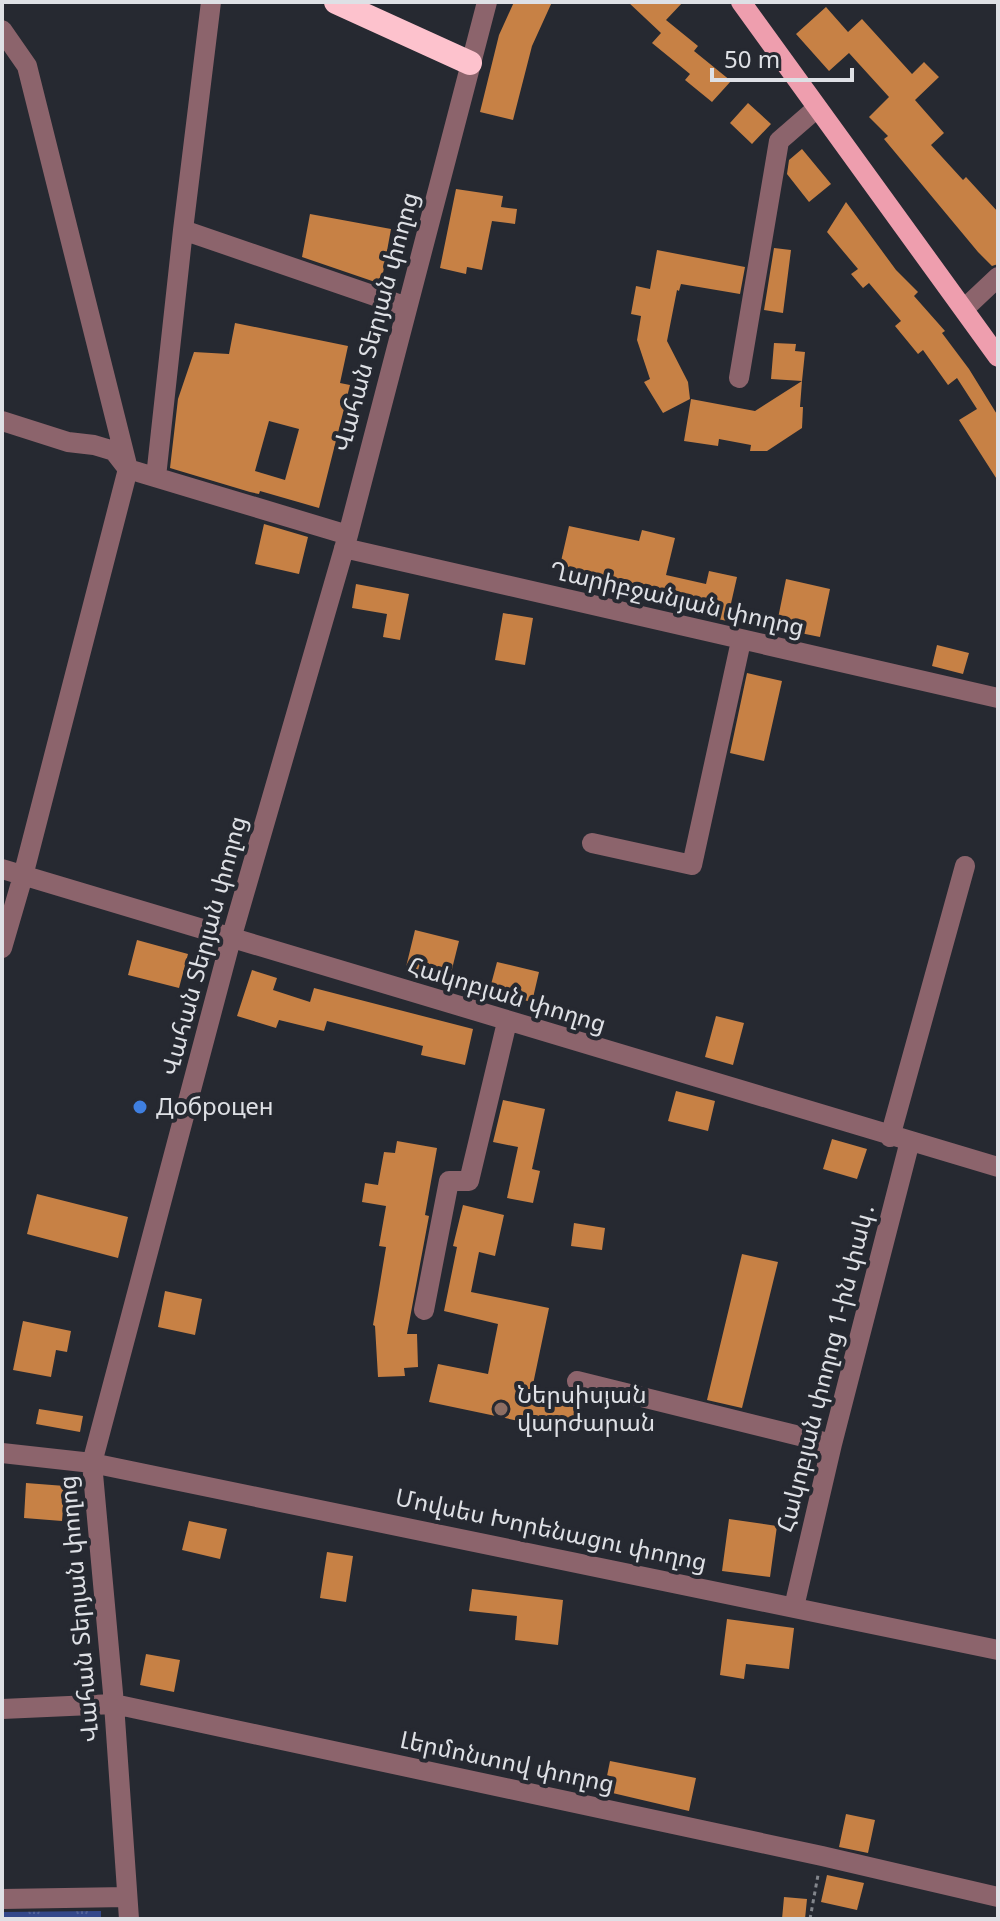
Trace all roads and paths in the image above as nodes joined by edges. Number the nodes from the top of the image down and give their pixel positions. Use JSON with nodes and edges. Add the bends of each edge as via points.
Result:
{"nodes":[{"id":1,"x":211,"y":2,"type":"edge"},
{"id":2,"x":336,"y":2,"type":"edge"},
{"id":3,"x":487,"y":2,"type":"edge"},
{"id":4,"x":741,"y":2,"type":"edge"},
{"id":5,"x":2,"y":30,"type":"edge"},
{"id":6,"x":470,"y":63,"type":"junction"},
{"id":7,"x":817,"y":108,"type":"junction"},
{"id":8,"x":183,"y":230,"type":"junction"},
{"id":9,"x":998,"y":277,"type":"edge"},
{"id":10,"x":407,"y":307,"type":"junction"},
{"id":11,"x":964,"y":309,"type":"junction"},
{"id":12,"x":998,"y":357,"type":"edge"},
{"id":13,"x":739,"y":378,"type":"dead end"},
{"id":14,"x":2,"y":421,"type":"edge"},
{"id":15,"x":128,"y":469,"type":"junction"},
{"id":16,"x":156,"y":477,"type":"junction"},
{"id":17,"x":346,"y":541,"type":"junction"},
{"id":18,"x":741,"y":641,"type":"junction"},
{"id":19,"x":998,"y":698,"type":"edge"},
{"id":20,"x":592,"y":843,"type":"dead end"},
{"id":21,"x":965,"y":866,"type":"dead end"},
{"id":22,"x":2,"y":869,"type":"edge"},
{"id":23,"x":23,"y":876,"type":"junction"},
{"id":24,"x":231,"y":939,"type":"junction"},
{"id":25,"x":2,"y":948,"type":"edge"},
{"id":26,"x":507,"y":1022,"type":"junction"},
{"id":27,"x":900,"y":1139,"type":"junction"},
{"id":28,"x":998,"y":1167,"type":"edge"},
{"id":29,"x":424,"y":1310,"type":"dead end"},
{"id":30,"x":577,"y":1381,"type":"dead end"},
{"id":31,"x":832,"y":1444,"type":"junction"},
{"id":32,"x":2,"y":1453,"type":"edge"},
{"id":33,"x":92,"y":1463,"type":"junction"},
{"id":34,"x":794,"y":1607,"type":"junction"},
{"id":35,"x":998,"y":1650,"type":"edge"},
{"id":36,"x":114,"y":1704,"type":"junction"},
{"id":37,"x":2,"y":1709,"type":"edge"},
{"id":38,"x":822,"y":1856,"type":"junction"},
{"id":39,"x":127,"y":1897,"type":"junction"},
{"id":40,"x":998,"y":1897,"type":"edge"},
{"id":41,"x":2,"y":1899,"type":"edge"},
{"id":42,"x":129,"y":1919,"type":"edge"},
{"id":43,"x":810,"y":1919,"type":"edge"}],
"edges":[{"from":1,"to":8,"type":"street"},
{"from":2,"to":6,"type":"highway"},
{"from":3,"to":6,"type":"street","name":"Վահան Տերյան փողոց"},
{"from":4,"to":7,"type":"main road"},
{"from":5,"to":15,"type":"street","via":[[27,66]]},
{"from":6,"to":10,"type":"street","name":"Վահան Տերյան փողոց"},
{"from":7,"to":11,"type":"main road"},
{"from":7,"to":13,"type":"street","via":[[779,141]]},
{"from":8,"to":10,"type":"street"},
{"from":8,"to":16,"type":"street"},
{"from":9,"to":11,"type":"street"},
{"from":10,"to":17,"type":"street","name":"Վահան Տերյան փողոց"},
{"from":11,"to":12,"type":"main road"},
{"from":14,"to":15,"type":"street","via":[[114,451]]},
{"from":15,"to":16,"type":"street","name":"Ղարիբջանյան փողոց"},
{"from":15,"to":23,"type":"street"},
{"from":16,"to":17,"type":"street","name":"Ղարիբջանյան փողոց"},
{"from":17,"to":18,"type":"street","name":"Ղարիբջանյան փողոց"},
{"from":17,"to":24,"type":"street","name":"Վահան Տերյան փողոց"},
{"from":18,"to":19,"type":"street","name":"Ղարիբջանյան փողոց"},
{"from":18,"to":20,"type":"street","via":[[692,865]]},
{"from":21,"to":27,"type":"street","name":"Հակոբյան փողոց 1-ին փակ․"},
{"from":22,"to":23,"type":"street","name":"Հակոբյան փողոց"},
{"from":23,"to":24,"type":"street","name":"Հակոբյան փողոց"},
{"from":23,"to":25,"type":"street"},
{"from":24,"to":26,"type":"street","name":"Հակոբյան փողոց"},
{"from":24,"to":33,"type":"street","name":"Վահան Տերյան փողոց"},
{"from":26,"to":27,"type":"street","name":"Հակոբյան փողոց"},
{"from":26,"to":29,"type":"street","via":[[469,1181],[449,1181]]},
{"from":27,"to":28,"type":"street","name":"Հակոբյան փողոց"},
{"from":27,"to":31,"type":"street","name":"Հակոբյան փողոց 1-ին փակ․"},
{"from":30,"to":31,"type":"street"},
{"from":31,"to":34,"type":"street","name":"Հակոբյան փողոց 1-ին փակ․"},
{"from":32,"to":33,"type":"street","name":"Մովսես Խորենացու փողոց"},
{"from":33,"to":34,"type":"street","name":"Մովսես Խորենացու փողոց"},
{"from":33,"to":36,"type":"street","name":"Վահան Տերյան փողոց"},
{"from":34,"to":35,"type":"street","name":"Մովսես Խորենացու փողոց"},
{"from":36,"to":37,"type":"street","name":"Լերմոնտով փողոց"},
{"from":36,"to":38,"type":"street","name":"Լերմոնտով փողոց"},
{"from":36,"to":39,"type":"street","name":"Վահան Տերյան փողոց"},
{"from":38,"to":40,"type":"street","name":"Լերմոնտով փողոց"},
{"from":38,"to":43,"type":"path"},
{"from":39,"to":41,"type":"street"},
{"from":39,"to":42,"type":"street","name":"Վահան Տերյան փողոց"}]}
